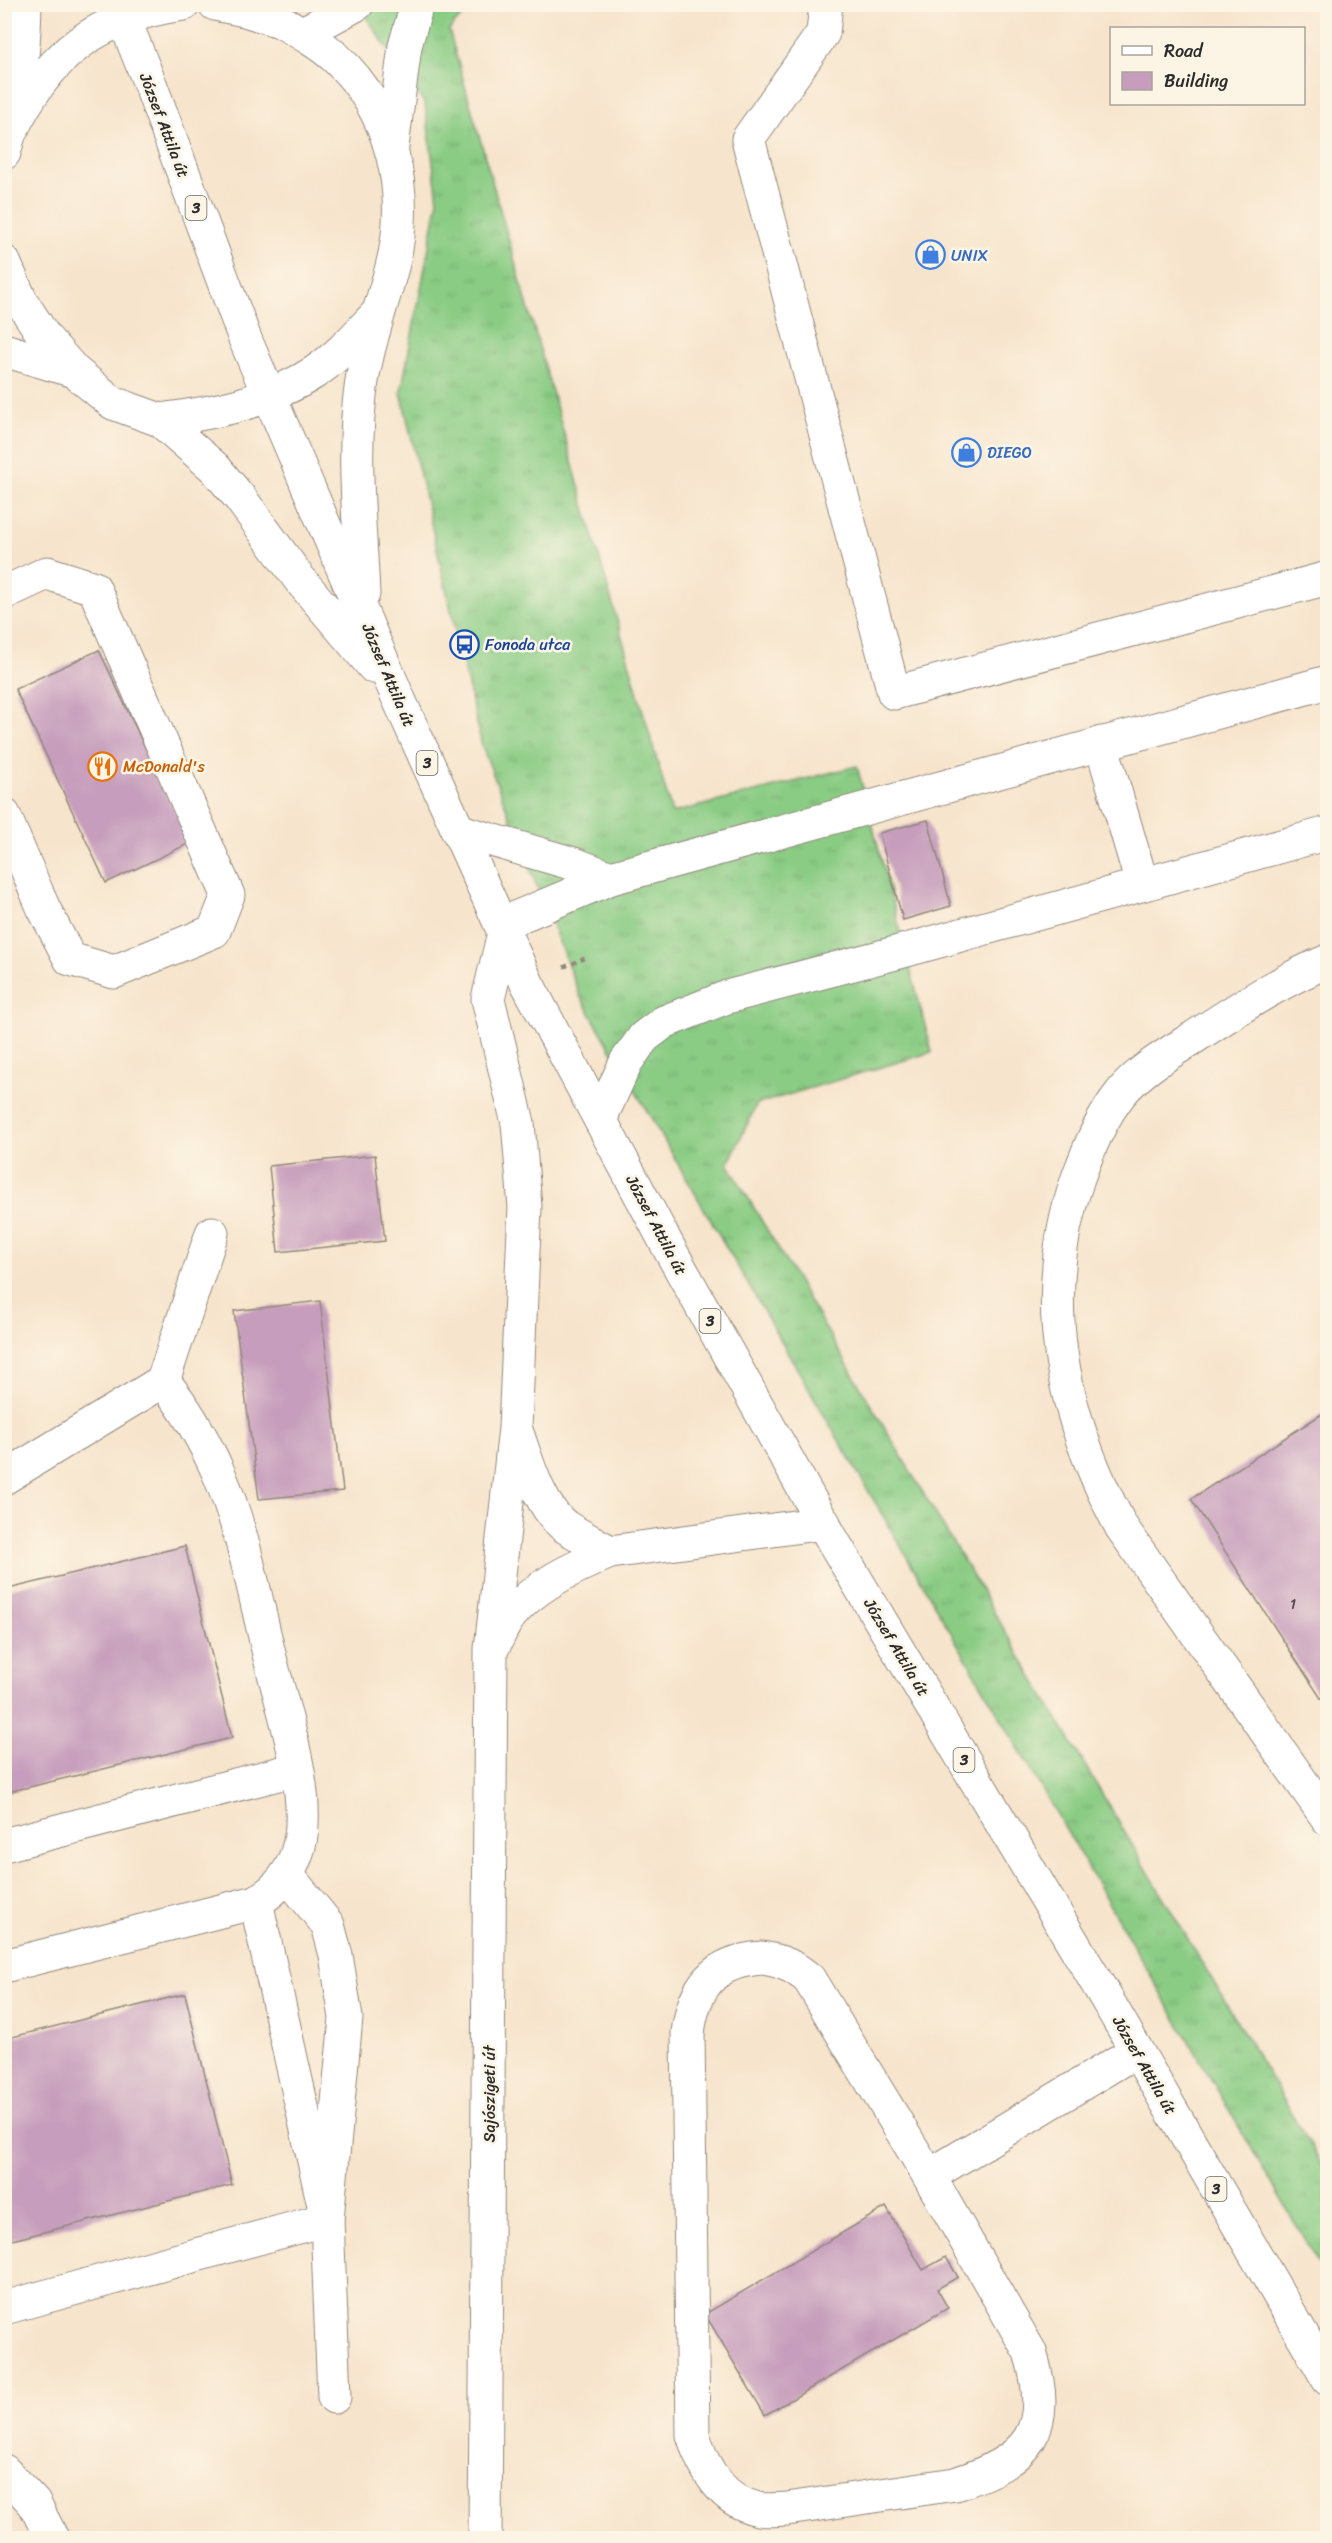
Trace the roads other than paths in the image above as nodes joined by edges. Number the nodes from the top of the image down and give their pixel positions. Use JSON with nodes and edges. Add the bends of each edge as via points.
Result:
{"nodes":[{"id":1,"x":25,"y":4,"type":"edge"},
{"id":2,"x":184,"y":4,"type":"edge"},
{"id":3,"x":215,"y":4,"type":"edge"},
{"id":4,"x":357,"y":4,"type":"edge"},
{"id":5,"x":417,"y":4,"type":"edge"},
{"id":6,"x":826,"y":4,"type":"edge"},
{"id":7,"x":120,"y":12,"type":"edge"},
{"id":8,"x":277,"y":19,"type":"edge"},
{"id":9,"x":8,"y":142,"type":"edge"},
{"id":10,"x":392,"y":147,"type":"junction"},
{"id":11,"x":4,"y":262,"type":"edge"},
{"id":12,"x":377,"y":315,"type":"junction"},
{"id":13,"x":4,"y":350,"type":"edge"},
{"id":14,"x":74,"y":371,"type":"junction"},
{"id":15,"x":270,"y":396,"type":"junction"},
{"id":16,"x":160,"y":420,"type":"junction"},
{"id":17,"x":1328,"y":578,"type":"edge"},
{"id":18,"x":4,"y":594,"type":"edge"},
{"id":19,"x":364,"y":617,"type":"junction"},
{"id":20,"x":1328,"y":682,"type":"edge"},
{"id":21,"x":397,"y":695,"type":"junction"},
{"id":22,"x":1101,"y":743,"type":"junction"},
{"id":23,"x":4,"y":814,"type":"edge"},
{"id":24,"x":457,"y":830,"type":"junction"},
{"id":25,"x":1328,"y":833,"type":"edge"},
{"id":26,"x":611,"y":878,"type":"junction"},
{"id":27,"x":1142,"y":884,"type":"junction"},
{"id":28,"x":502,"y":928,"type":"junction"},
{"id":29,"x":1328,"y":961,"type":"edge"},
{"id":30,"x":601,"y":1117,"type":"junction"},
{"id":31,"x":212,"y":1233,"type":"dead end"},
{"id":32,"x":163,"y":1381,"type":"junction"},
{"id":33,"x":515,"y":1428,"type":"junction"},
{"id":34,"x":4,"y":1478,"type":"edge"},
{"id":35,"x":824,"y":1523,"type":"junction"},
{"id":36,"x":610,"y":1552,"type":"junction"},
{"id":37,"x":491,"y":1649,"type":"junction"},
{"id":38,"x":297,"y":1768,"type":"junction"},
{"id":39,"x":1328,"y":1819,"type":"edge"},
{"id":40,"x":4,"y":1845,"type":"edge"},
{"id":41,"x":287,"y":1875,"type":"junction"},
{"id":42,"x":256,"y":1902,"type":"junction"},
{"id":43,"x":4,"y":1966,"type":"edge"},
{"id":44,"x":1137,"y":2051,"type":"junction"},
{"id":45,"x":929,"y":2176,"type":"junction"},
{"id":46,"x":327,"y":2219,"type":"junction"},
{"id":47,"x":4,"y":2308,"type":"edge"},
{"id":48,"x":1328,"y":2379,"type":"edge"},
{"id":49,"x":334,"y":2397,"type":"dead end"},
{"id":50,"x":4,"y":2471,"type":"edge"},
{"id":51,"x":52,"y":2538,"type":"edge"},
{"id":52,"x":485,"y":2538,"type":"edge"}],
"edges":[{"from":1,"to":9,"type":"main road"},
{"from":2,"to":7,"type":"main road"},
{"from":3,"to":8,"type":"main road"},
{"from":4,"to":8,"type":"main road"},
{"from":5,"to":10,"type":"main road","via":[[405,46]]},
{"from":6,"to":17,"type":"main road","via":[[823,33],[748,140],[894,693]]},
{"from":7,"to":9,"type":"main road","via":[[67,52],[45,75],[25,102]]},
{"from":7,"to":15,"type":"main road","name":"József Attila út","number":"3"},
{"from":8,"to":10,"type":"main road","via":[[337,59],[370,100]]},
{"from":10,"to":12,"type":"main road","via":[[399,187],[400,228]]},
{"from":11,"to":14,"type":"main road","via":[[21,301],[45,338]]},
{"from":12,"to":15,"type":"main road","via":[[315,372]]},
{"from":12,"to":19,"type":"main road","via":[[357,412]]},
{"from":13,"to":14,"type":"main road"},
{"from":14,"to":16,"type":"main road","via":[[113,403]]},
{"from":15,"to":16,"type":"main road","via":[[198,415]]},
{"from":15,"to":19,"type":"main road","name":"József Attila út","number":"3"},
{"from":16,"to":21,"type":"main road","via":[[215,468]]},
{"from":18,"to":23,"type":"main road","via":[[47,573],[94,588],[228,895],[214,931],[114,972],[70,959]]},
{"from":19,"to":21,"type":"main road","name":"József Attila út","number":"3"},
{"from":20,"to":22,"type":"main road"},
{"from":21,"to":24,"type":"main road","name":"József Attila út","number":"3"},
{"from":22,"to":26,"type":"main road"},
{"from":22,"to":27,"type":"main road"},
{"from":24,"to":26,"type":"main road"},
{"from":24,"to":28,"type":"main road","name":"József Attila út","number":"3"},
{"from":25,"to":27,"type":"main road"},
{"from":26,"to":28,"type":"main road"},
{"from":27,"to":30,"type":"main road","via":[[727,997],[664,1022],[644,1037],[626,1062]]},
{"from":28,"to":30,"type":"main road","name":"József Attila út","number":"3","via":[[527,983]]},
{"from":28,"to":33,"type":"main road","name":"Sajószigeti út","via":[[488,999],[512,1091],[523,1158],[525,1207]]},
{"from":29,"to":39,"type":"main road","via":[[1253,999],[1146,1069],[1121,1093],[1100,1125],[1070,1203],[1059,1255],[1058,1311],[1065,1381],[1075,1423],[1100,1488],[1122,1528]]},
{"from":30,"to":35,"type":"main road","name":"József Attila út","number":"3","via":[[669,1250]]},
{"from":31,"to":32,"type":"main road"},
{"from":32,"to":34,"type":"main road"},
{"from":32,"to":38,"type":"main road","via":[[183,1404],[220,1476],[237,1526]]},
{"from":33,"to":36,"type":"main road","via":[[550,1510],[564,1526]]},
{"from":33,"to":37,"type":"main road","name":"Sajószigeti út"},
{"from":35,"to":36,"type":"main road"},
{"from":35,"to":44,"type":"main road","name":"József Attila út","number":"3"},
{"from":36,"to":37,"type":"main road","via":[[578,1566],[524,1603],[507,1620]]},
{"from":37,"to":52,"type":"main road","name":"Sajószigeti út"},
{"from":38,"to":40,"type":"main road"},
{"from":38,"to":41,"type":"main road","via":[[302,1817],[299,1847]]},
{"from":41,"to":42,"type":"main road","via":[[273,1892]]},
{"from":41,"to":46,"type":"main road","via":[[328,1925],[346,2018]]},
{"from":42,"to":43,"type":"main road"},
{"from":42,"to":46,"type":"main road"},
{"from":44,"to":45,"type":"main road"},
{"from":44,"to":48,"type":"main road","name":"József Attila út","number":"3"},
{"from":45,"to":45,"type":"main road","via":[[809,1979],[781,1961],[762,1958],[744,1959],[710,1978],[692,2008],[688,2033],[693,2435],[707,2470],[742,2505],[761,2510],[787,2509],[955,2484],[1004,2464],[1022,2450],[1036,2427],[1040,2402],[1030,2352]]},
{"from":46,"to":47,"type":"main road"},
{"from":46,"to":49,"type":"main road"},
{"from":50,"to":51,"type":"main road","via":[[34,2503]]}]}
